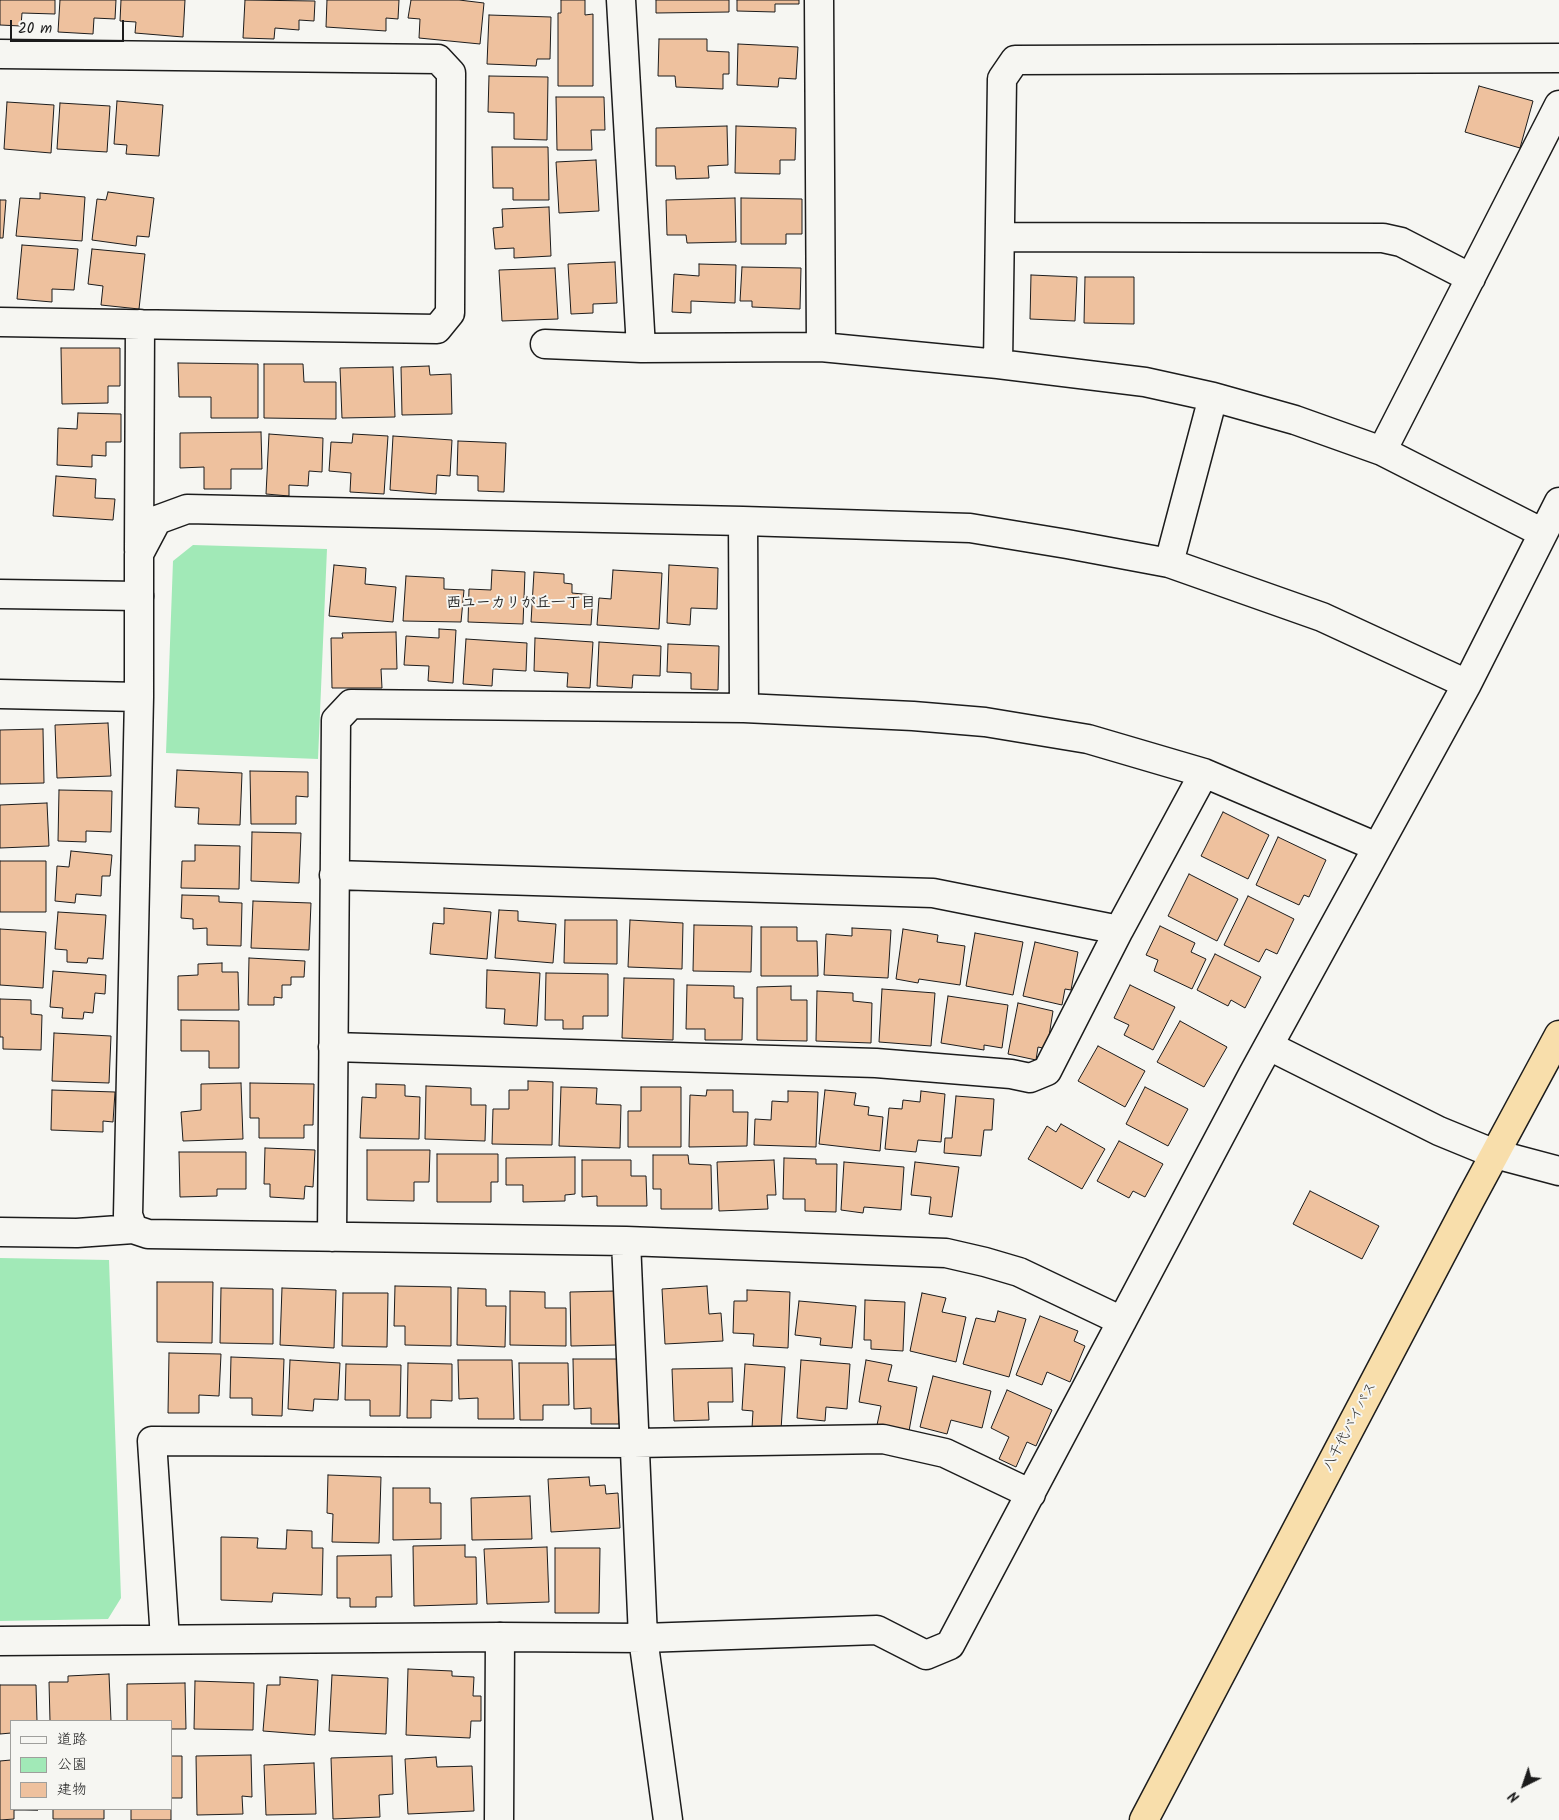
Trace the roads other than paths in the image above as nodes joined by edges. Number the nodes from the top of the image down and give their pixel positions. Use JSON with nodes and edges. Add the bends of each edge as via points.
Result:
{"nodes":[{"id":1,"x":621,"y":0,"type":"edge"},
{"id":2,"x":819,"y":0,"type":"edge"},
{"id":3,"x":0,"y":54,"type":"edge"},
{"id":4,"x":1559,"y":58,"type":"edge"},
{"id":5,"x":1559,"y":105,"type":"edge"},
{"id":6,"x":1000,"y":237,"type":"junction"},
{"id":7,"x":1471,"y":278,"type":"junction"},
{"id":8,"x":0,"y":322,"type":"edge"},
{"id":9,"x":140,"y":324,"type":"junction"},
{"id":10,"x":545,"y":344,"type":"dead end"},
{"id":11,"x":821,"y":347,"type":"junction"},
{"id":12,"x":641,"y":348,"type":"junction"},
{"id":13,"x":998,"y":364,"type":"junction"},
{"id":14,"x":1214,"y":397,"type":"junction"},
{"id":15,"x":1382,"y":451,"type":"junction"},
{"id":16,"x":1559,"y":502,"type":"edge"},
{"id":17,"x":743,"y":521,"type":"junction"},
{"id":18,"x":1543,"y":533,"type":"junction"},
{"id":19,"x":138,"y":554,"type":"junction"},
{"id":20,"x":1169,"y":563,"type":"junction"},
{"id":21,"x":0,"y":594,"type":"edge"},
{"id":22,"x":139,"y":596,"type":"junction"},
{"id":23,"x":1466,"y":684,"type":"junction"},
{"id":24,"x":0,"y":694,"type":"edge"},
{"id":25,"x":139,"y":697,"type":"junction"},
{"id":26,"x":744,"y":708,"type":"junction"},
{"id":27,"x":1204,"y":773,"type":"junction"},
{"id":28,"x":1377,"y":847,"type":"junction"},
{"id":29,"x":334,"y":874,"type":"junction"},
{"id":30,"x":1119,"y":930,"type":"junction"},
{"id":31,"x":1559,"y":1035,"type":"edge"},
{"id":32,"x":1269,"y":1046,"type":"junction"},
{"id":33,"x":333,"y":1047,"type":"junction"},
{"id":34,"x":1495,"y":1154,"type":"junction"},
{"id":35,"x":1559,"y":1171,"type":"edge"},
{"id":36,"x":133,"y":1229,"type":"junction"},
{"id":37,"x":0,"y":1232,"type":"edge"},
{"id":38,"x":332,"y":1237,"type":"junction"},
{"id":39,"x":626,"y":1241,"type":"junction"},
{"id":40,"x":1122,"y":1321,"type":"junction"},
{"id":41,"x":634,"y":1443,"type":"junction"},
{"id":42,"x":1031,"y":1494,"type":"junction"},
{"id":43,"x":500,"y":1637,"type":"junction"},
{"id":44,"x":643,"y":1638,"type":"junction"},
{"id":45,"x":165,"y":1639,"type":"junction"},
{"id":46,"x":0,"y":1641,"type":"edge"},
{"id":47,"x":499,"y":1820,"type":"edge"},
{"id":48,"x":668,"y":1820,"type":"edge"},
{"id":49,"x":1144,"y":1820,"type":"edge"}],
"edges":[{"from":1,"to":12,"type":"street"},
{"from":2,"to":11,"type":"street"},
{"from":3,"to":9,"type":"street","via":[[438,59],[451,72],[450,313],[437,330]]},
{"from":4,"to":6,"type":"street","via":[[1015,60],[1002,79]]},
{"from":5,"to":7,"type":"street"},
{"from":6,"to":7,"type":"street","via":[[1384,238],[1401,242]]},
{"from":6,"to":13,"type":"street"},
{"from":7,"to":15,"type":"street"},
{"from":8,"to":9,"type":"street"},
{"from":9,"to":19,"type":"street"},
{"from":10,"to":12,"type":"street"},
{"from":11,"to":12,"type":"street"},
{"from":11,"to":13,"type":"street"},
{"from":13,"to":14,"type":"street","via":[[1145,382]]},
{"from":14,"to":15,"type":"street","via":[[1295,420]]},
{"from":14,"to":20,"type":"street"},
{"from":15,"to":18,"type":"street"},
{"from":16,"to":18,"type":"street"},
{"from":17,"to":19,"type":"street","via":[[187,509],[157,520]]},
{"from":17,"to":20,"type":"street","via":[[970,528]]},
{"from":17,"to":26,"type":"street"},
{"from":18,"to":23,"type":"street"},
{"from":19,"to":22,"type":"street"},
{"from":20,"to":23,"type":"street","via":[[1322,617]]},
{"from":21,"to":22,"type":"street"},
{"from":22,"to":25,"type":"street"},
{"from":23,"to":28,"type":"street"},
{"from":24,"to":25,"type":"street"},
{"from":25,"to":36,"type":"street","via":[[128,1215]]},
{"from":26,"to":27,"type":"street","via":[[985,722],[1088,740]]},
{"from":26,"to":29,"type":"street","via":[[351,704],[336,720]]},
{"from":27,"to":28,"type":"street"},
{"from":27,"to":30,"type":"street"},
{"from":28,"to":32,"type":"street"},
{"from":29,"to":30,"type":"street","via":[[933,893]]},
{"from":29,"to":33,"type":"street"},
{"from":30,"to":33,"type":"street","via":[[1047,1071],[1030,1078],[876,1063]]},
{"from":31,"to":34,"type":"highway","name":"八千代バイパス"},
{"from":32,"to":34,"type":"street","via":[[1439,1131]]},
{"from":32,"to":40,"type":"street"},
{"from":33,"to":38,"type":"street"},
{"from":34,"to":35,"type":"street"},
{"from":34,"to":49,"type":"highway","name":"八千代バイパス"},
{"from":36,"to":37,"type":"street","via":[[77,1233]]},
{"from":36,"to":38,"type":"street","via":[[148,1234]]},
{"from":38,"to":39,"type":"street"},
{"from":39,"to":40,"type":"street","via":[[946,1253],[1018,1272]]},
{"from":39,"to":41,"type":"street"},
{"from":40,"to":42,"type":"street"},
{"from":41,"to":42,"type":"street","via":[[883,1440],[945,1453]]},
{"from":41,"to":44,"type":"street"},
{"from":41,"to":45,"type":"street","via":[[152,1441]]},
{"from":42,"to":44,"type":"street","via":[[950,1645],[926,1655],[877,1630]]},
{"from":43,"to":44,"type":"street"},
{"from":43,"to":45,"type":"street"},
{"from":43,"to":47,"type":"street"},
{"from":44,"to":48,"type":"street"},
{"from":45,"to":46,"type":"street"}]}
